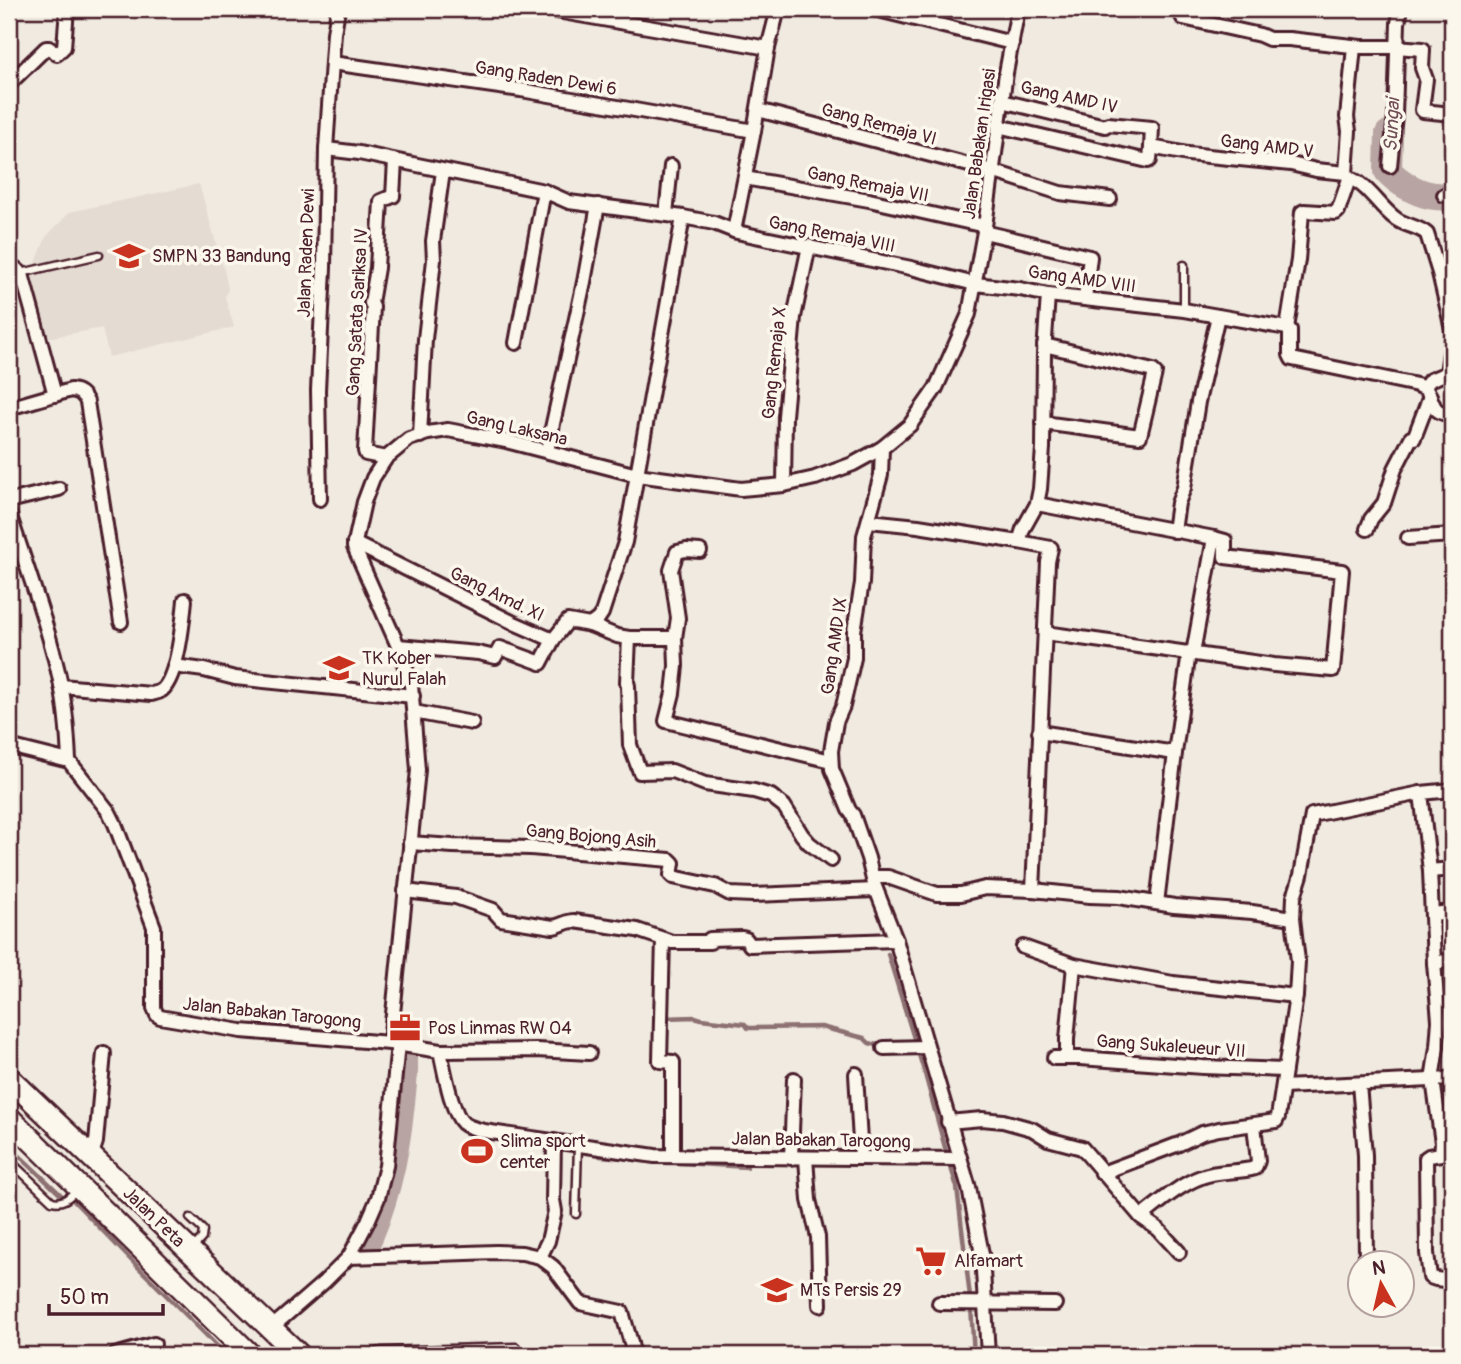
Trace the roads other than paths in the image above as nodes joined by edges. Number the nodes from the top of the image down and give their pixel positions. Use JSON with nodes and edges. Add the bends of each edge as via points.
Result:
{"nodes":[{"id":1,"x":67,"y":9,"type":"edge"},
{"id":2,"x":338,"y":9,"type":"edge"},
{"id":3,"x":545,"y":9,"type":"edge"},
{"id":4,"x":778,"y":9,"type":"edge"},
{"id":5,"x":874,"y":9,"type":"edge"},
{"id":6,"x":1018,"y":9,"type":"edge"},
{"id":7,"x":1181,"y":9,"type":"edge"},
{"id":8,"x":1401,"y":9,"type":"edge"},
{"id":9,"x":1012,"y":43,"type":"junction"},
{"id":10,"x":1354,"y":47,"type":"junction"},
{"id":11,"x":1395,"y":47,"type":"junction"},
{"id":12,"x":768,"y":48,"type":"junction"},
{"id":13,"x":332,"y":63,"type":"junction"},
{"id":14,"x":9,"y":84,"type":"edge"},
{"id":15,"x":1002,"y":101,"type":"junction"},
{"id":16,"x":758,"y":110,"type":"junction"},
{"id":17,"x":1452,"y":114,"type":"edge"},
{"id":18,"x":998,"y":126,"type":"junction"},
{"id":19,"x":754,"y":131,"type":"junction"},
{"id":20,"x":1151,"y":147,"type":"junction"},
{"id":21,"x":326,"y":149,"type":"junction"},
{"id":22,"x":395,"y":161,"type":"junction"},
{"id":23,"x":671,"y":166,"type":"dead end"},
{"id":24,"x":1390,"y":166,"type":"dead end"},
{"id":25,"x":443,"y":170,"type":"junction"},
{"id":26,"x":992,"y":171,"type":"junction"},
{"id":27,"x":1348,"y":176,"type":"junction"},
{"id":28,"x":745,"y":177,"type":"junction"},
{"id":29,"x":544,"y":191,"type":"junction"},
{"id":30,"x":1110,"y":199,"type":"dead end"},
{"id":31,"x":598,"y":205,"type":"junction"},
{"id":32,"x":666,"y":214,"type":"junction"},
{"id":33,"x":683,"y":217,"type":"junction"},
{"id":34,"x":984,"y":229,"type":"junction"},
{"id":35,"x":734,"y":231,"type":"junction"},
{"id":36,"x":809,"y":246,"type":"junction"},
{"id":37,"x":99,"y":255,"type":"dead end"},
{"id":38,"x":1184,"y":265,"type":"dead end"},
{"id":39,"x":15,"y":271,"type":"edge"},
{"id":40,"x":975,"y":284,"type":"junction"},
{"id":41,"x":1048,"y":295,"type":"junction"},
{"id":42,"x":1085,"y":299,"type":"junction"},
{"id":43,"x":1184,"y":310,"type":"junction"},
{"id":44,"x":1450,"y":310,"type":"edge"},
{"id":45,"x":1218,"y":316,"type":"junction"},
{"id":46,"x":1287,"y":328,"type":"junction"},
{"id":47,"x":1452,"y":329,"type":"edge"},
{"id":48,"x":1452,"y":339,"type":"edge"},
{"id":49,"x":516,"y":342,"type":"dead end"},
{"id":50,"x":1044,"y":345,"type":"junction"},
{"id":51,"x":1427,"y":392,"type":"junction"},
{"id":52,"x":55,"y":395,"type":"junction"},
{"id":53,"x":9,"y":408,"type":"edge"},
{"id":54,"x":1452,"y":415,"type":"edge"},
{"id":55,"x":1043,"y":424,"type":"junction"},
{"id":56,"x":420,"y":436,"type":"junction"},
{"id":57,"x":882,"y":448,"type":"junction"},
{"id":58,"x":547,"y":451,"type":"junction"},
{"id":59,"x":386,"y":458,"type":"junction"},
{"id":60,"x":638,"y":475,"type":"junction"},
{"id":61,"x":784,"y":485,"type":"junction"},
{"id":62,"x":59,"y":489,"type":"dead end"},
{"id":63,"x":320,"y":499,"type":"dead end"},
{"id":64,"x":9,"y":501,"type":"edge"},
{"id":65,"x":1037,"y":504,"type":"junction"},
{"id":66,"x":9,"y":513,"type":"edge"},
{"id":67,"x":869,"y":521,"type":"junction"},
{"id":68,"x":1367,"y":530,"type":"dead end"},
{"id":69,"x":1174,"y":531,"type":"junction"},
{"id":70,"x":1452,"y":535,"type":"edge"},
{"id":71,"x":1214,"y":538,"type":"junction"},
{"id":72,"x":1408,"y":538,"type":"dead end"},
{"id":73,"x":1019,"y":542,"type":"junction"},
{"id":74,"x":354,"y":543,"type":"junction"},
{"id":75,"x":700,"y":551,"type":"dead end"},
{"id":76,"x":185,"y":600,"type":"dead end"},
{"id":77,"x":121,"y":622,"type":"dead end"},
{"id":78,"x":590,"y":625,"type":"junction"},
{"id":79,"x":1045,"y":634,"type":"junction"},
{"id":80,"x":629,"y":638,"type":"junction"},
{"id":81,"x":675,"y":638,"type":"junction"},
{"id":82,"x":553,"y":640,"type":"junction"},
{"id":83,"x":398,"y":646,"type":"junction"},
{"id":84,"x":1191,"y":652,"type":"junction"},
{"id":85,"x":174,"y":666,"type":"junction"},
{"id":86,"x":61,"y":686,"type":"junction"},
{"id":87,"x":413,"y":696,"type":"junction"},
{"id":88,"x":414,"y":712,"type":"junction"},
{"id":89,"x":472,"y":723,"type":"dead end"},
{"id":90,"x":1039,"y":732,"type":"junction"},
{"id":91,"x":9,"y":746,"type":"edge"},
{"id":92,"x":1175,"y":753,"type":"junction"},
{"id":93,"x":69,"y":761,"type":"junction"},
{"id":94,"x":831,"y":761,"type":"junction"},
{"id":95,"x":1452,"y":789,"type":"edge"},
{"id":96,"x":1421,"y":793,"type":"junction"},
{"id":97,"x":410,"y":843,"type":"junction"},
{"id":98,"x":831,"y":860,"type":"dead end"},
{"id":99,"x":1452,"y":869,"type":"edge"},
{"id":100,"x":1430,"y":871,"type":"junction"},
{"id":101,"x":871,"y":886,"type":"junction"},
{"id":102,"x":1033,"y":890,"type":"junction"},
{"id":103,"x":405,"y":891,"type":"junction"},
{"id":104,"x":1157,"y":903,"type":"junction"},
{"id":105,"x":1452,"y":912,"type":"edge"},
{"id":106,"x":1432,"y":914,"type":"junction"},
{"id":107,"x":1293,"y":918,"type":"junction"},
{"id":108,"x":663,"y":939,"type":"junction"},
{"id":109,"x":896,"y":940,"type":"junction"},
{"id":110,"x":1023,"y":947,"type":"dead end"},
{"id":111,"x":1452,"y":960,"type":"edge"},
{"id":112,"x":1434,"y":963,"type":"junction"},
{"id":113,"x":1074,"y":965,"type":"junction"},
{"id":114,"x":1296,"y":996,"type":"junction"},
{"id":115,"x":400,"y":1045,"type":"junction"},
{"id":116,"x":927,"y":1047,"type":"junction"},
{"id":117,"x":884,"y":1048,"type":"dead end"},
{"id":118,"x":440,"y":1051,"type":"junction"},
{"id":119,"x":104,"y":1053,"type":"dead end"},
{"id":120,"x":589,"y":1053,"type":"dead end"},
{"id":121,"x":1285,"y":1070,"type":"junction"},
{"id":122,"x":856,"y":1074,"type":"dead end"},
{"id":123,"x":9,"y":1078,"type":"edge"},
{"id":124,"x":794,"y":1079,"type":"dead end"},
{"id":125,"x":1452,"y":1079,"type":"edge"},
{"id":126,"x":1432,"y":1080,"type":"junction"},
{"id":127,"x":1359,"y":1084,"type":"junction"},
{"id":128,"x":1283,"y":1087,"type":"junction"},
{"id":129,"x":9,"y":1118,"type":"edge"},
{"id":130,"x":948,"y":1122,"type":"junction"},
{"id":131,"x":1254,"y":1125,"type":"junction"},
{"id":132,"x":554,"y":1141,"type":"junction"},
{"id":133,"x":578,"y":1145,"type":"junction"},
{"id":134,"x":673,"y":1156,"type":"junction"},
{"id":135,"x":91,"y":1157,"type":"junction"},
{"id":136,"x":792,"y":1158,"type":"junction"},
{"id":137,"x":806,"y":1158,"type":"junction"},
{"id":138,"x":861,"y":1158,"type":"junction"},
{"id":139,"x":960,"y":1159,"type":"junction"},
{"id":140,"x":9,"y":1160,"type":"edge"},
{"id":141,"x":1102,"y":1173,"type":"junction"},
{"id":142,"x":79,"y":1188,"type":"junction"},
{"id":143,"x":576,"y":1214,"type":"dead end"},
{"id":144,"x":1141,"y":1216,"type":"junction"},
{"id":145,"x":190,"y":1218,"type":"dead end"},
{"id":146,"x":1366,"y":1248,"type":"edge"},
{"id":147,"x":191,"y":1251,"type":"junction"},
{"id":148,"x":1179,"y":1252,"type":"dead end"},
{"id":149,"x":349,"y":1257,"type":"junction"},
{"id":150,"x":540,"y":1257,"type":"junction"},
{"id":151,"x":1452,"y":1281,"type":"edge"},
{"id":152,"x":939,"y":1303,"type":"dead end"},
{"id":153,"x":986,"y":1303,"type":"junction"},
{"id":154,"x":1055,"y":1304,"type":"dead end"},
{"id":155,"x":820,"y":1305,"type":"dead end"},
{"id":156,"x":271,"y":1328,"type":"junction"},
{"id":157,"x":154,"y":1343,"type":"dead end"},
{"id":158,"x":516,"y":1347,"type":"dead end"},
{"id":159,"x":115,"y":1355,"type":"edge"},
{"id":160,"x":250,"y":1355,"type":"edge"},
{"id":161,"x":299,"y":1355,"type":"edge"},
{"id":162,"x":363,"y":1355,"type":"edge"},
{"id":163,"x":633,"y":1355,"type":"edge"},
{"id":164,"x":988,"y":1355,"type":"edge"}],
"edges":[{"from":1,"to":14,"type":"street","via":[[64,47],[57,54],[46,48]]},
{"from":2,"to":13,"type":"street","name":"Jalan Raden Dewi"},
{"from":3,"to":12,"type":"street"},
{"from":4,"to":12,"type":"street"},
{"from":5,"to":9,"type":"street"},
{"from":6,"to":9,"type":"street","name":"Jalan Babakan Irigasi"},
{"from":7,"to":10,"type":"street","via":[[1183,18],[1269,39]]},
{"from":8,"to":11,"type":"street"},
{"from":9,"to":15,"type":"street","name":"Jalan Babakan Irigasi"},
{"from":10,"to":11,"type":"street"},
{"from":10,"to":27,"type":"street"},
{"from":11,"to":17,"type":"street","via":[[1423,50],[1422,110]]},
{"from":11,"to":24,"type":"street"},
{"from":12,"to":16,"type":"street"},
{"from":13,"to":19,"type":"street","name":"Gang Raden Dewi 6"},
{"from":13,"to":21,"type":"street","name":"Jalan Raden Dewi"},
{"from":15,"to":18,"type":"street","name":"Jalan Babakan Irigasi"},
{"from":15,"to":20,"type":"street","name":"Gang AMD IV","via":[[1105,125],[1152,128]]},
{"from":16,"to":19,"type":"street"},
{"from":16,"to":26,"type":"street","name":"Gang Remaja VI"},
{"from":18,"to":20,"type":"street","via":[[1148,161]]},
{"from":18,"to":26,"type":"street","name":"Jalan Babakan Irigasi"},
{"from":19,"to":28,"type":"street"},
{"from":20,"to":27,"type":"street","name":"Gang AMD V","via":[[1291,164]]},
{"from":21,"to":22,"type":"street","name":"Gang Remaja VIII"},
{"from":21,"to":63,"type":"street","name":"Jalan Raden Dewi","via":[[318,390]]},
{"from":22,"to":25,"type":"street","name":"Gang Remaja VIII"},
{"from":22,"to":59,"type":"street","name":"Gang Satata Sariksa IV","via":[[394,196],[381,201],[365,451]]},
{"from":23,"to":32,"type":"street"},
{"from":25,"to":29,"type":"street","name":"Gang Remaja VIII"},
{"from":25,"to":56,"type":"street","via":[[433,241]]},
{"from":26,"to":30,"type":"street","name":"Gang Remaja VI","via":[[1060,193]]},
{"from":26,"to":34,"type":"street","name":"Jalan Babakan Irigasi"},
{"from":27,"to":44,"type":"street","name":"Gang AMD V","via":[[1398,221],[1427,233]]},
{"from":27,"to":46,"type":"street","via":[[1336,213],[1302,212]]},
{"from":28,"to":34,"type":"street","name":"Gang Remaja VII","via":[[869,200]]},
{"from":28,"to":35,"type":"street"},
{"from":29,"to":31,"type":"street","name":"Gang Remaja VIII","via":[[569,202]]},
{"from":29,"to":49,"type":"street"},
{"from":31,"to":32,"type":"street","name":"Gang Remaja VIII"},
{"from":31,"to":58,"type":"street"},
{"from":32,"to":33,"type":"street","name":"Gang Remaja VIII"},
{"from":33,"to":35,"type":"street","name":"Gang Remaja VIII"},
{"from":33,"to":60,"type":"street"},
{"from":34,"to":40,"type":"street","name":"Jalan Babakan Irigasi"},
{"from":34,"to":42,"type":"street","name":"Gang Remaja VII","via":[[1090,257]]},
{"from":35,"to":36,"type":"street","name":"Gang Remaja VIII"},
{"from":36,"to":40,"type":"street","name":"Gang Remaja VIII"},
{"from":36,"to":61,"type":"street","name":"Gang Remaja X","via":[[794,317]]},
{"from":37,"to":39,"type":"lane"},
{"from":38,"to":43,"type":"lane"},
{"from":39,"to":52,"type":"street"},
{"from":40,"to":41,"type":"street","name":"Gang AMD VIII"},
{"from":40,"to":57,"type":"street","name":"Gang Laksana","via":[[969,314],[936,388],[910,425]]},
{"from":41,"to":42,"type":"street","name":"Gang AMD VIII"},
{"from":41,"to":50,"type":"street"},
{"from":42,"to":43,"type":"street","name":"Gang AMD VIII"},
{"from":43,"to":45,"type":"street","name":"Gang AMD VIII"},
{"from":44,"to":47,"type":"street","name":"Gang AMD V"},
{"from":45,"to":46,"type":"street","name":"Gang AMD VIII"},
{"from":45,"to":69,"type":"street"},
{"from":46,"to":51,"type":"street","via":[[1292,359],[1384,377]]},
{"from":48,"to":51,"type":"street","via":[[1447,373],[1430,380]]},
{"from":50,"to":55,"type":"street"},
{"from":50,"to":55,"type":"street","via":[[1155,373],[1140,436]]},
{"from":51,"to":54,"type":"street","via":[[1437,411]]},
{"from":51,"to":68,"type":"street","via":[[1414,438]]},
{"from":52,"to":53,"type":"street"},
{"from":52,"to":77,"type":"street","via":[[77,391],[87,402]]},
{"from":55,"to":65,"type":"street"},
{"from":56,"to":58,"type":"street","name":"Gang Laksana","via":[[448,430]]},
{"from":56,"to":59,"type":"street","name":"Gang Laksana"},
{"from":57,"to":61,"type":"street","name":"Gang Laksana","via":[[853,464]]},
{"from":57,"to":67,"type":"street","name":"Gang AMD IX","via":[[881,475]]},
{"from":58,"to":60,"type":"street","name":"Gang Laksana"},
{"from":59,"to":74,"type":"street","name":"Gang Laksana","via":[[373,478]]},
{"from":60,"to":61,"type":"street","name":"Gang Laksana","via":[[741,489]]},
{"from":60,"to":78,"type":"street","via":[[625,542],[606,603]]},
{"from":62,"to":64,"type":"street"},
{"from":65,"to":69,"type":"street"},
{"from":65,"to":73,"type":"street"},
{"from":66,"to":86,"type":"street"},
{"from":67,"to":73,"type":"street"},
{"from":67,"to":94,"type":"street","name":"Gang AMD IX","via":[[854,658],[834,731]]},
{"from":69,"to":71,"type":"street"},
{"from":70,"to":72,"type":"street"},
{"from":71,"to":84,"type":"street"},
{"from":71,"to":84,"type":"street","via":[[1225,541],[1225,557],[1342,572],[1333,670]]},
{"from":73,"to":79,"type":"street","via":[[1051,548]]},
{"from":74,"to":82,"type":"street","name":"Gang Amd. XI"},
{"from":74,"to":83,"type":"street"},
{"from":75,"to":81,"type":"street","via":[[677,552],[671,570],[678,618]]},
{"from":76,"to":85,"type":"street"},
{"from":78,"to":80,"type":"street"},
{"from":78,"to":82,"type":"street","name":"Gang Amd. XI","via":[[568,621]]},
{"from":79,"to":84,"type":"street"},
{"from":79,"to":90,"type":"street"},
{"from":80,"to":81,"type":"street"},
{"from":80,"to":98,"type":"street","via":[[630,745],[640,772],[672,771],[705,784],[771,796],[784,806],[809,843]]},
{"from":81,"to":94,"type":"street","via":[[676,666],[666,720]]},
{"from":82,"to":83,"type":"street","via":[[541,663],[500,648],[495,657]]},
{"from":83,"to":87,"type":"street"},
{"from":84,"to":92,"type":"street"},
{"from":85,"to":86,"type":"street","via":[[162,690],[151,694]]},
{"from":85,"to":87,"type":"street","via":[[235,678]]},
{"from":86,"to":93,"type":"street"},
{"from":87,"to":88,"type":"street"},
{"from":88,"to":89,"type":"street"},
{"from":88,"to":97,"type":"street","via":[[418,770]]},
{"from":90,"to":92,"type":"street"},
{"from":90,"to":102,"type":"street"},
{"from":91,"to":93,"type":"street"},
{"from":92,"to":104,"type":"street"},
{"from":93,"to":115,"type":"street","name":"Jalan Babakan Tarogong","via":[[109,812],[152,920],[157,1015],[241,1031]]},
{"from":94,"to":101,"type":"street","name":"Gang AMD IX","via":[[868,858]]},
{"from":95,"to":96,"type":"street"},
{"from":96,"to":100,"type":"street"},
{"from":96,"to":107,"type":"street","via":[[1312,815]]},
{"from":97,"to":101,"type":"street","name":"Gang Bojong Asih","via":[[670,860],[673,877],[730,894]]},
{"from":97,"to":103,"type":"street"},
{"from":99,"to":100,"type":"street"},
{"from":100,"to":106,"type":"street"},
{"from":101,"to":102,"type":"street","via":[[888,877],[937,894],[985,888]]},
{"from":101,"to":109,"type":"street"},
{"from":102,"to":104,"type":"street"},
{"from":103,"to":108,"type":"street","via":[[456,897],[493,910],[501,919],[553,927],[574,921],[637,930]]},
{"from":103,"to":115,"type":"street"},
{"from":104,"to":107,"type":"street"},
{"from":105,"to":106,"type":"street"},
{"from":106,"to":112,"type":"street"},
{"from":107,"to":114,"type":"street"},
{"from":108,"to":109,"type":"street","via":[[710,942],[742,938],[750,945]]},
{"from":108,"to":134,"type":"street","via":[[660,1061],[673,1062]]},
{"from":109,"to":116,"type":"street"},
{"from":110,"to":113,"type":"street"},
{"from":111,"to":112,"type":"street"},
{"from":112,"to":126,"type":"street","via":[[1438,1020]]},
{"from":113,"to":114,"type":"street","via":[[1173,983]]},
{"from":113,"to":121,"type":"street","name":"Gang Sukaleueur VII","via":[[1067,1038],[1060,1058]]},
{"from":114,"to":121,"type":"street"},
{"from":115,"to":118,"type":"street","name":"Jalan Babakan Tarogong"},
{"from":115,"to":149,"type":"street","via":[[386,1166],[378,1198]]},
{"from":116,"to":117,"type":"street"},
{"from":116,"to":130,"type":"street"},
{"from":118,"to":120,"type":"street"},
{"from":118,"to":132,"type":"street","name":"Jalan Babakan Tarogong","via":[[456,1113],[463,1123],[484,1131]]},
{"from":119,"to":135,"type":"street"},
{"from":121,"to":128,"type":"street"},
{"from":122,"to":138,"type":"street"},
{"from":123,"to":135,"type":"main road","name":"Jalan Peta"},
{"from":124,"to":136,"type":"street"},
{"from":125,"to":126,"type":"street"},
{"from":126,"to":127,"type":"street"},
{"from":126,"to":151,"type":"street","via":[[1442,1143],[1441,1154],[1426,1158],[1428,1265],[1430,1277]]},
{"from":127,"to":128,"type":"street"},
{"from":127,"to":146,"type":"street"},
{"from":128,"to":131,"type":"street","via":[[1276,1121]]},
{"from":129,"to":142,"type":"main road","name":"Jalan Peta"},
{"from":130,"to":139,"type":"street"},
{"from":130,"to":141,"type":"street","via":[[982,1119],[1032,1129],[1048,1139],[1082,1148]]},
{"from":131,"to":141,"type":"street","via":[[1202,1133]]},
{"from":131,"to":144,"type":"street","via":[[1255,1168],[1201,1177]]},
{"from":132,"to":133,"type":"street","name":"Jalan Babakan Tarogong"},
{"from":132,"to":150,"type":"street","via":[[555,1211]]},
{"from":133,"to":134,"type":"street","name":"Jalan Babakan Tarogong"},
{"from":133,"to":143,"type":"lane"},
{"from":134,"to":136,"type":"street","name":"Jalan Babakan Tarogong"},
{"from":135,"to":147,"type":"main road","name":"Jalan Peta"},
{"from":136,"to":137,"type":"street","name":"Jalan Babakan Tarogong"},
{"from":137,"to":138,"type":"street","name":"Jalan Babakan Tarogong"},
{"from":137,"to":155,"type":"street","via":[[818,1237]]},
{"from":138,"to":139,"type":"street","name":"Jalan Babakan Tarogong"},
{"from":139,"to":153,"type":"street","via":[[982,1254]]},
{"from":140,"to":142,"type":"lane","via":[[58,1203]]},
{"from":141,"to":144,"type":"street"},
{"from":142,"to":160,"type":"main road","name":"Jalan Peta"},
{"from":144,"to":148,"type":"street"},
{"from":145,"to":147,"type":"lane","via":[[204,1230]]},
{"from":147,"to":156,"type":"main road","name":"Jalan Peta"},
{"from":149,"to":150,"type":"street","via":[[496,1252]]},
{"from":149,"to":156,"type":"street"},
{"from":150,"to":163,"type":"street","via":[[580,1303],[622,1312]]},
{"from":152,"to":153,"type":"street"},
{"from":153,"to":154,"type":"street"},
{"from":153,"to":164,"type":"street"},
{"from":156,"to":161,"type":"main road","name":"Jalan Peta"},
{"from":157,"to":159,"type":"street"},
{"from":158,"to":162,"type":"lane"}]}
